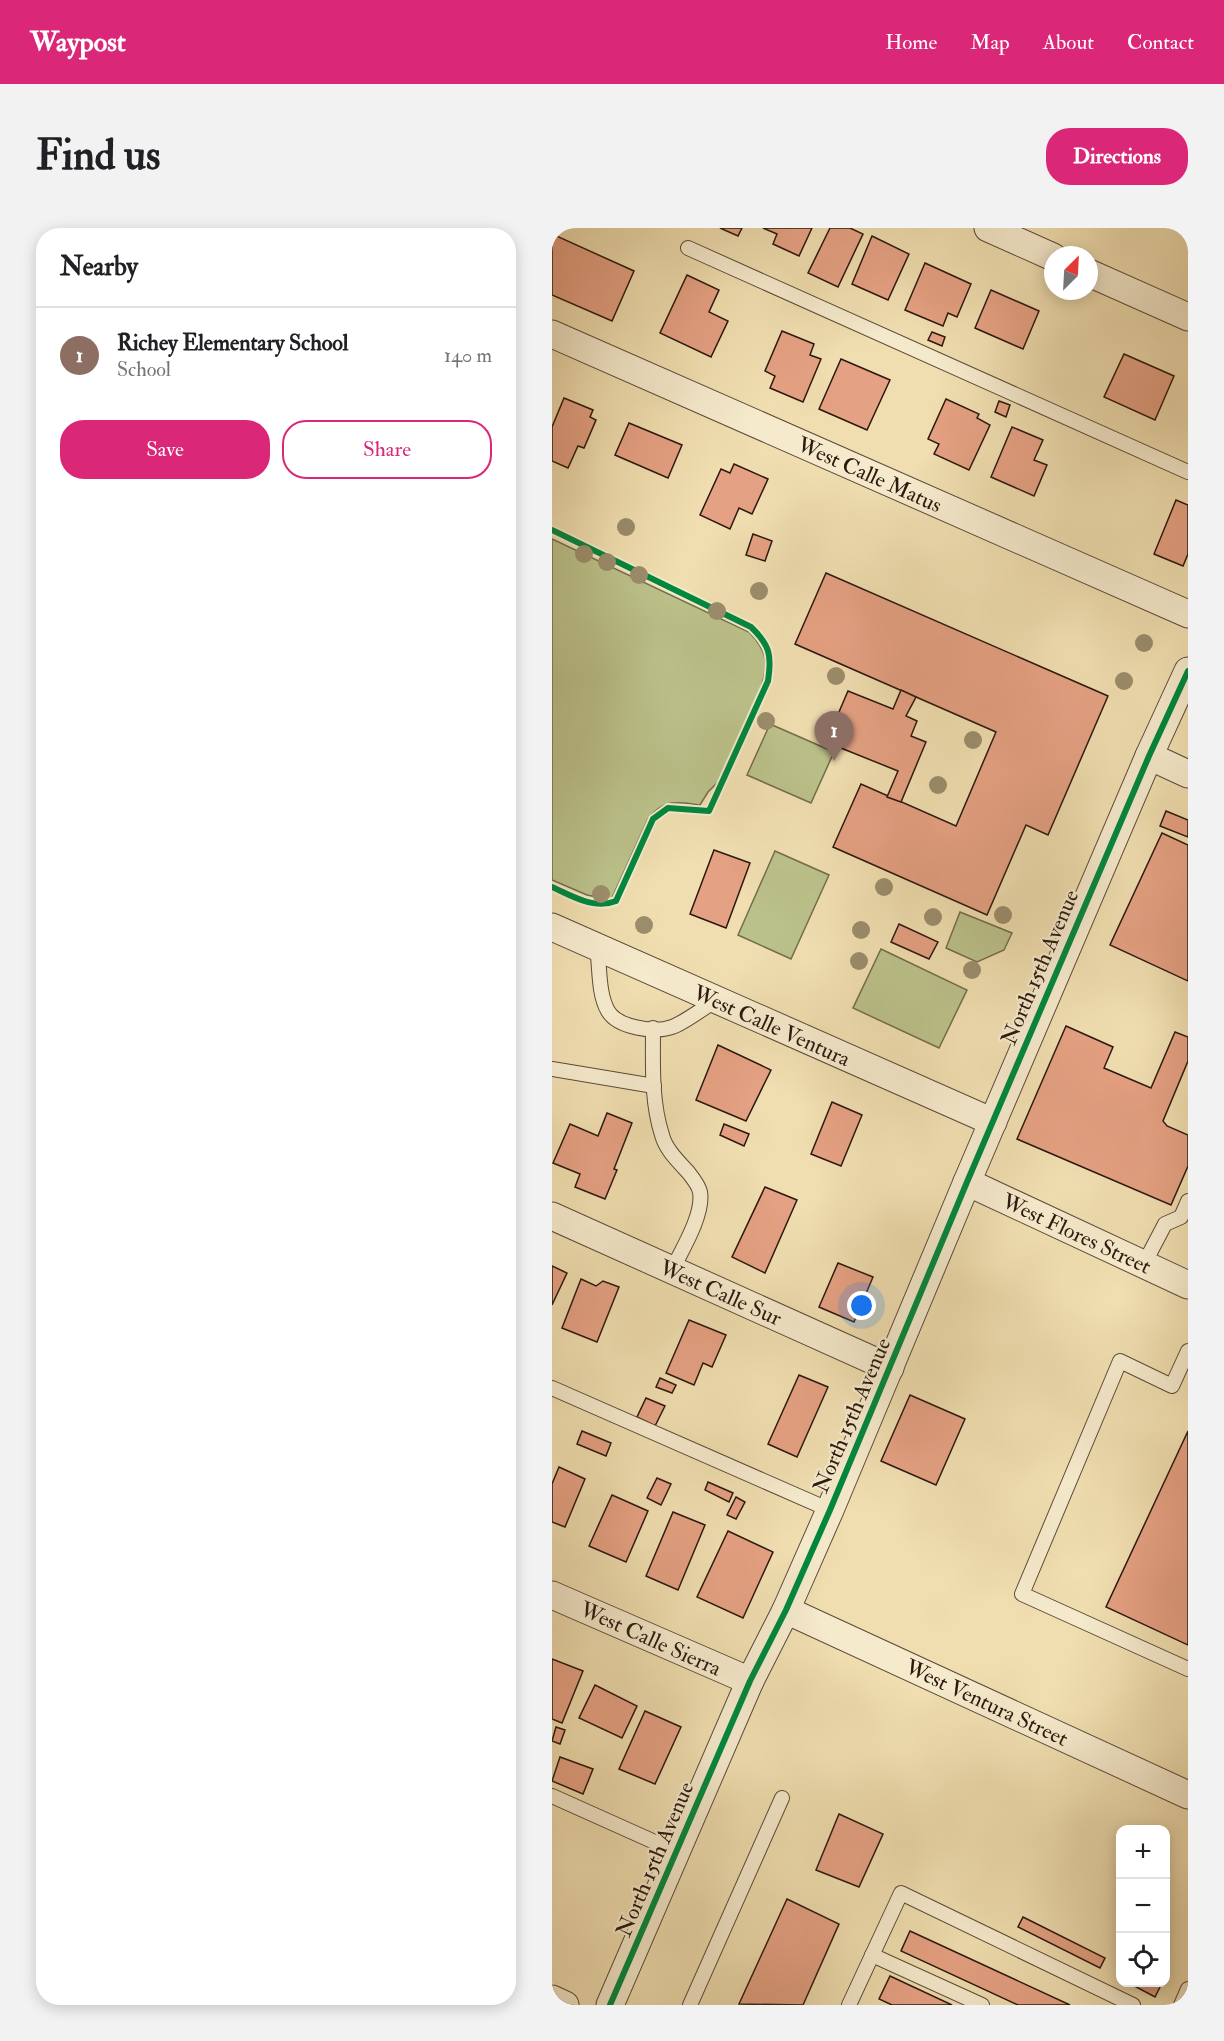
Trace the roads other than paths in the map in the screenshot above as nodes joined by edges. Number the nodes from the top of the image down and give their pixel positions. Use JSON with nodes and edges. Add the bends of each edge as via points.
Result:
{"nodes":[{"id":1,"x":988,"y":228,"type":"edge"},
{"id":2,"x":688,"y":249,"type":"dead end"},
{"id":3,"x":1044,"y":253,"type":"edge"},
{"id":4,"x":1098,"y":277,"type":"edge"},
{"id":5,"x":1188,"y":317,"type":"edge"},
{"id":6,"x":552,"y":334,"type":"edge"},
{"id":7,"x":1188,"y":472,"type":"edge"},
{"id":8,"x":1188,"y":614,"type":"edge"},
{"id":9,"x":1188,"y":671,"type":"edge"},
{"id":10,"x":1149,"y":756,"type":"junction"},
{"id":11,"x":1188,"y":774,"type":"edge"},
{"id":12,"x":552,"y":927,"type":"edge"},
{"id":13,"x":597,"y":947,"type":"junction"},
{"id":14,"x":716,"y":1000,"type":"junction"},
{"id":15,"x":653,"y":1028,"type":"junction"},
{"id":16,"x":552,"y":1069,"type":"edge"},
{"id":17,"x":654,"y":1086,"type":"junction"},
{"id":18,"x":993,"y":1122,"type":"junction"},
{"id":19,"x":967,"y":1182,"type":"junction"},
{"id":20,"x":1188,"y":1201,"type":"edge"},
{"id":21,"x":552,"y":1216,"type":"edge"},
{"id":22,"x":1144,"y":1264,"type":"junction"},
{"id":23,"x":672,"y":1270,"type":"junction"},
{"id":24,"x":1188,"y":1285,"type":"edge"},
{"id":25,"x":1188,"y":1351,"type":"edge"},
{"id":26,"x":890,"y":1368,"type":"junction"},
{"id":27,"x":552,"y":1388,"type":"edge"},
{"id":28,"x":830,"y":1510,"type":"junction"},
{"id":29,"x":552,"y":1595,"type":"edge"},
{"id":30,"x":786,"y":1610,"type":"junction"},
{"id":31,"x":1188,"y":1669,"type":"edge"},
{"id":32,"x":750,"y":1681,"type":"junction"},
{"id":33,"x":1188,"y":1795,"type":"edge"},
{"id":34,"x":552,"y":1796,"type":"edge"},
{"id":35,"x":782,"y":1798,"type":"dead end"},
{"id":36,"x":677,"y":1852,"type":"junction"},
{"id":37,"x":872,"y":1955,"type":"junction"},
{"id":38,"x":1188,"y":1989,"type":"edge"},
{"id":39,"x":552,"y":1999,"type":"edge"},
{"id":40,"x":855,"y":2003,"type":"edge"},
{"id":41,"x":565,"y":2005,"type":"edge"},
{"id":42,"x":610,"y":2005,"type":"edge"},
{"id":43,"x":690,"y":2005,"type":"edge"},
{"id":44,"x":982,"y":2005,"type":"edge"},
{"id":45,"x":1133,"y":2005,"type":"edge"},
{"id":46,"x":1181,"y":2005,"type":"edge"}],
"edges":[{"from":1,"to":3,"type":"street"},
{"from":2,"to":7,"type":"lane"},
{"from":4,"to":5,"type":"street"},
{"from":6,"to":8,"type":"street","name":"West Calle Matus"},
{"from":9,"to":10,"type":"street","name":"North 15th Avenue"},
{"from":10,"to":11,"type":"street"},
{"from":10,"to":18,"type":"street","name":"North 15th Avenue"},
{"from":12,"to":13,"type":"street","name":"West Calle Ventura"},
{"from":13,"to":14,"type":"street","name":"West Calle Ventura"},
{"from":13,"to":15,"type":"lane","via":[[609,1013],[627,1025]]},
{"from":14,"to":15,"type":"lane","via":[[672,1027]]},
{"from":14,"to":18,"type":"street","name":"West Calle Ventura"},
{"from":15,"to":17,"type":"lane"},
{"from":16,"to":17,"type":"lane"},
{"from":17,"to":23,"type":"lane","via":[[662,1135],[700,1191],[692,1230]]},
{"from":18,"to":19,"type":"street","name":"North 15th Avenue"},
{"from":19,"to":22,"type":"street","name":"West Flores Street"},
{"from":19,"to":26,"type":"street","name":"North 15th Avenue"},
{"from":20,"to":22,"type":"lane","via":[[1181,1217],[1165,1224]]},
{"from":21,"to":23,"type":"street","name":"West Calle Sur"},
{"from":22,"to":24,"type":"street","name":"West Flores Street"},
{"from":23,"to":26,"type":"street","name":"West Calle Sur"},
{"from":25,"to":31,"type":"lane","via":[[1172,1386],[1120,1361],[1022,1594]]},
{"from":26,"to":28,"type":"street","name":"North 15th Avenue"},
{"from":27,"to":28,"type":"lane"},
{"from":28,"to":30,"type":"street","name":"North 15th Avenue"},
{"from":29,"to":32,"type":"street","name":"West Calle Sierra"},
{"from":30,"to":32,"type":"street","name":"North 15th Avenue"},
{"from":30,"to":33,"type":"street","name":"West Ventura Street"},
{"from":32,"to":36,"type":"street","name":"North 15th Avenue"},
{"from":34,"to":36,"type":"lane"},
{"from":35,"to":43,"type":"lane"},
{"from":36,"to":42,"type":"street","name":"North 15th Avenue"},
{"from":37,"to":40,"type":"lane"},
{"from":37,"to":44,"type":"lane"},
{"from":37,"to":45,"type":"lane","via":[[901,1893]]},
{"from":38,"to":46,"type":"lane"},
{"from":39,"to":41,"type":"street"}]}
